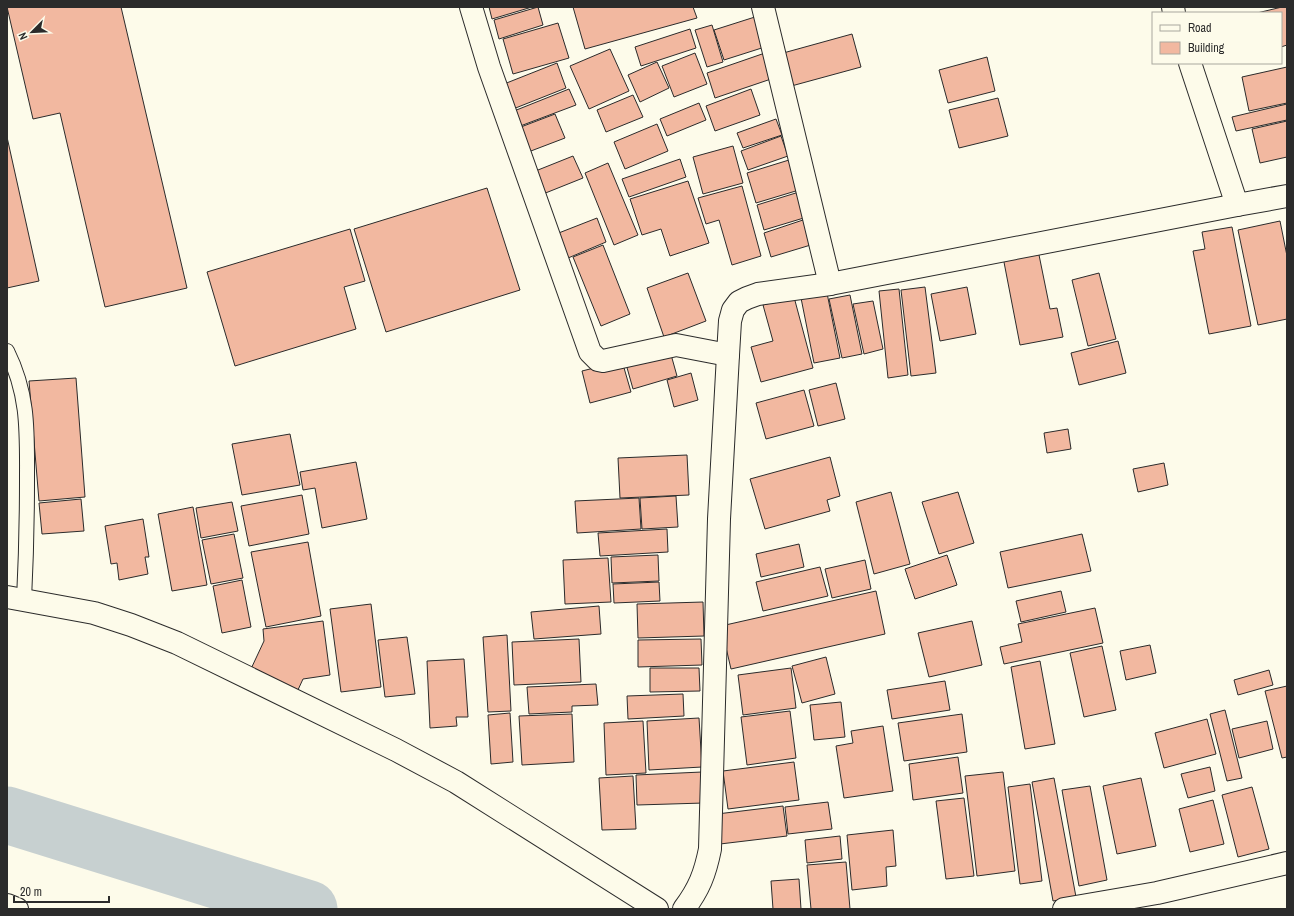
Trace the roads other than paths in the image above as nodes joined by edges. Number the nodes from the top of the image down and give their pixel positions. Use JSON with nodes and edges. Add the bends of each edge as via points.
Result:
{"nodes":[{"id":1,"x":471,"y":7,"type":"edge"},
{"id":2,"x":763,"y":7,"type":"edge"},
{"id":3,"x":1190,"y":64,"type":"edge"},
{"id":4,"x":1287,"y":196,"type":"edge"},
{"id":5,"x":1237,"y":205,"type":"junction"},
{"id":6,"x":830,"y":284,"type":"junction"},
{"id":7,"x":7,"y":351,"type":"edge"},
{"id":8,"x":728,"y":355,"type":"junction"},
{"id":9,"x":16,"y":598,"type":"edge"},
{"id":10,"x":1287,"y":863,"type":"edge"},
{"id":11,"x":7,"y":905,"type":"edge"},
{"id":12,"x":17,"y":909,"type":"edge"},
{"id":13,"x":657,"y":909,"type":"edge"},
{"id":14,"x":684,"y":909,"type":"edge"},
{"id":15,"x":1064,"y":909,"type":"edge"}],
"edges":[{"from":1,"to":8,"type":"street","via":[[489,67],[590,352],[598,360],[603,361],[676,345]]},
{"from":2,"to":6,"type":"street"},
{"from":3,"to":5,"type":"street"},
{"from":4,"to":5,"type":"street"},
{"from":5,"to":6,"type":"street"},
{"from":6,"to":8,"type":"street","via":[[758,294],[739,302],[730,321]]},
{"from":7,"to":9,"type":"lane","via":[[15,366],[24,395],[27,433],[27,515]]},
{"from":8,"to":14,"type":"street","via":[[719,519],[710,849],[702,881]]},
{"from":9,"to":13,"type":"street","via":[[94,613],[176,643],[456,782]]},
{"from":10,"to":15,"type":"street","via":[[1157,893]]},
{"from":11,"to":12,"type":"street"}]}
